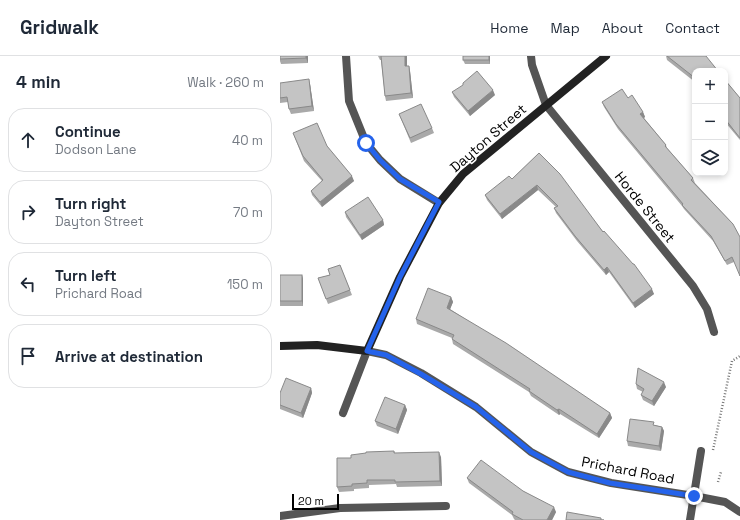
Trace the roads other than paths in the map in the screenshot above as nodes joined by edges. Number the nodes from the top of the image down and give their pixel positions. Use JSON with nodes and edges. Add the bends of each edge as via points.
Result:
{"nodes":[{"id":1,"x":346,"y":56,"type":"edge"},
{"id":2,"x":531,"y":56,"type":"edge"},
{"id":3,"x":606,"y":56,"type":"edge"},
{"id":4,"x":546,"y":105,"type":"junction"},
{"id":5,"x":439,"y":202,"type":"junction"},
{"id":6,"x":714,"y":332,"type":"dead end"},
{"id":7,"x":280,"y":346,"type":"edge"},
{"id":8,"x":367,"y":351,"type":"junction"},
{"id":9,"x":343,"y":413,"type":"dead end"},
{"id":10,"x":701,"y":451,"type":"dead end"},
{"id":11,"x":694,"y":496,"type":"junction"},
{"id":12,"x":446,"y":506,"type":"dead end"},
{"id":13,"x":740,"y":512,"type":"edge"},
{"id":14,"x":280,"y":516,"type":"edge"},
{"id":15,"x":690,"y":520,"type":"edge"}],
"edges":[{"from":1,"to":5,"type":"street","via":[[349,101],[366,143],[400,179]]},
{"from":2,"to":4,"type":"street","name":"Horde Street"},
{"from":3,"to":4,"type":"street","name":"Dayton Street"},
{"from":4,"to":5,"type":"street","name":"Dayton Street","via":[[463,174]]},
{"from":4,"to":6,"type":"street","name":"Horde Street","via":[[693,286],[707,309]]},
{"from":5,"to":8,"type":"street","name":"Dayton Street","via":[[400,277]]},
{"from":7,"to":8,"type":"street","name":"Prichard Road","via":[[317,345]]},
{"from":8,"to":9,"type":"street","name":"Dayton Street"},
{"from":8,"to":11,"type":"street","name":"Prichard Road","via":[[386,355],[476,407],[531,452],[568,472],[610,483]]},
{"from":10,"to":11,"type":"street"},
{"from":11,"to":13,"type":"street","name":"Prichard Road","via":[[725,502]]},
{"from":11,"to":15,"type":"street"},
{"from":12,"to":14,"type":"street","via":[[340,508]]}]}
